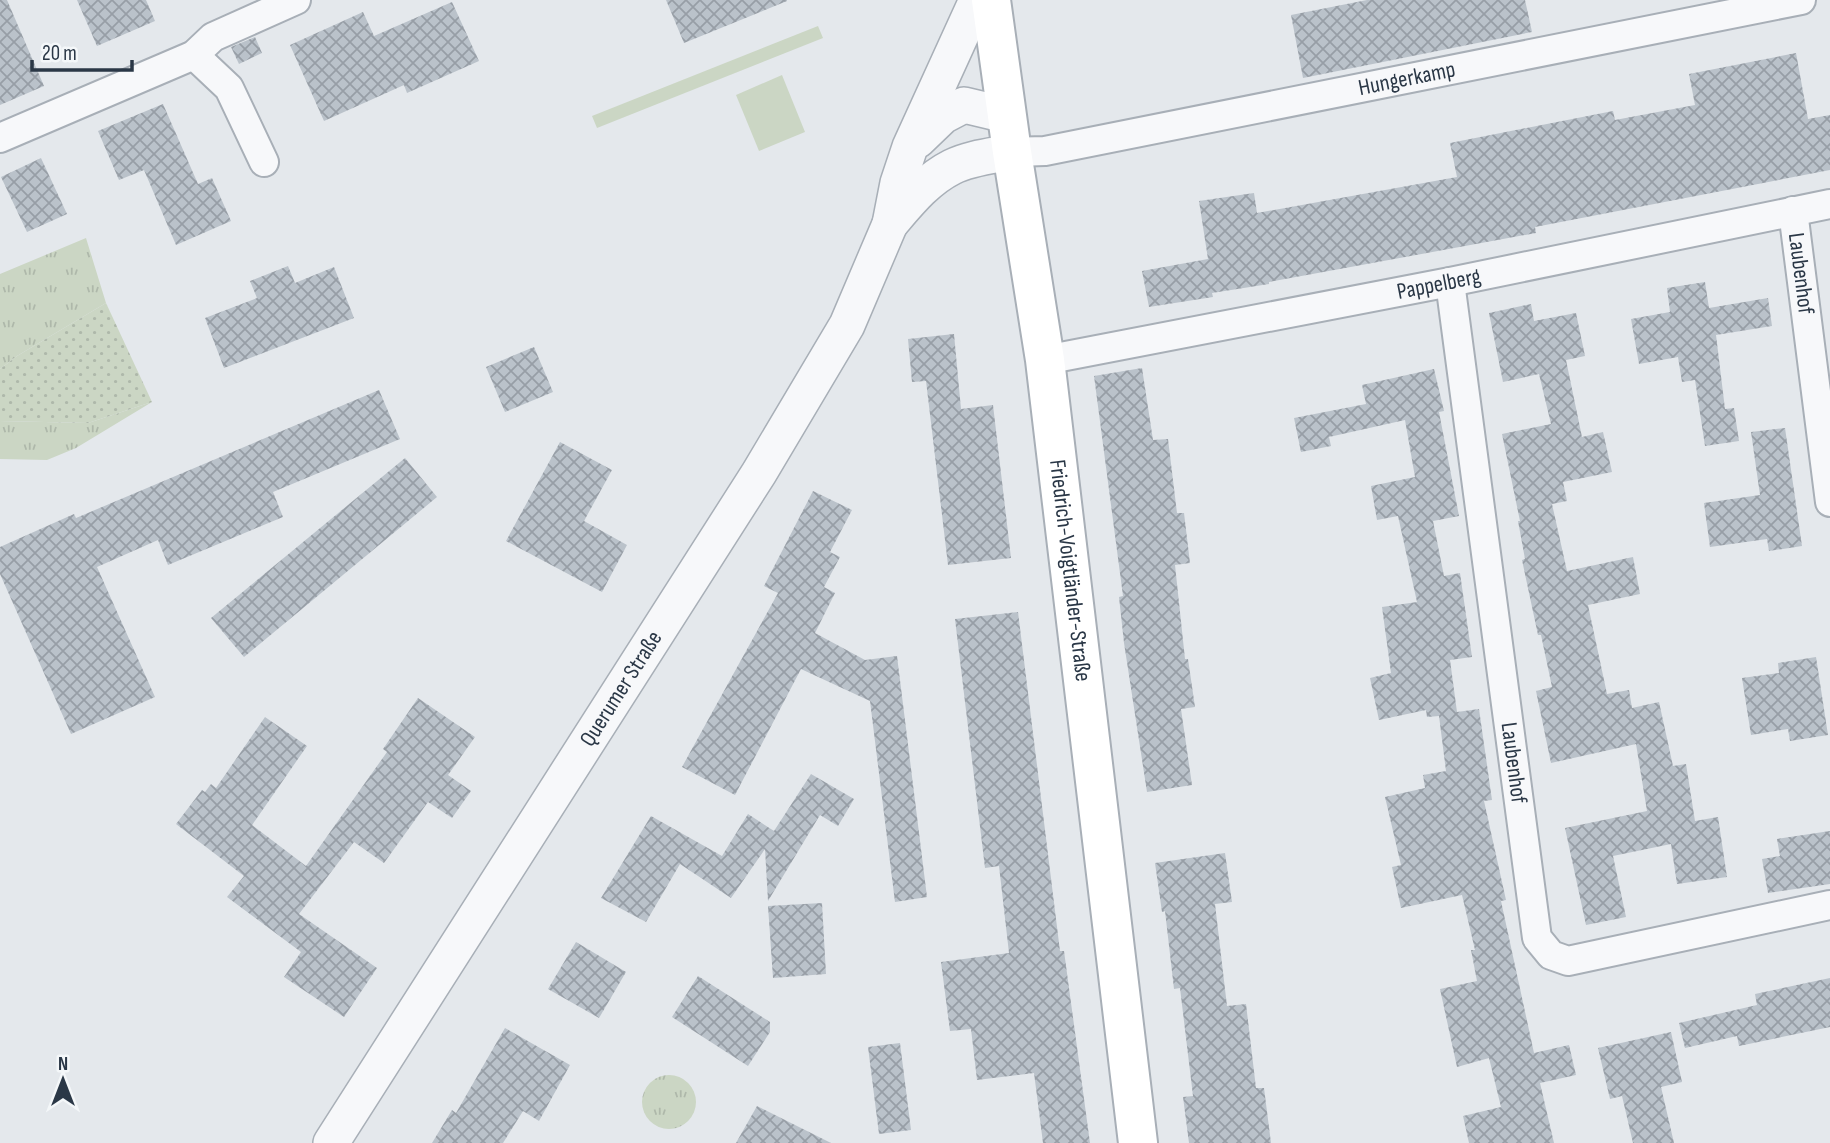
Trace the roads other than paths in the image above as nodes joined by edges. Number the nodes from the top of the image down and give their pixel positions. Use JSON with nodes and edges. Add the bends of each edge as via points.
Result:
{"nodes":[{"id":1,"x":296,"y":0,"type":"edge"},
{"id":2,"x":977,"y":0,"type":"edge"},
{"id":3,"x":991,"y":0,"type":"edge"},
{"id":4,"x":1801,"y":0,"type":"edge"},
{"id":5,"x":194,"y":55,"type":"junction"},
{"id":6,"x":1006,"y":115,"type":"junction"},
{"id":7,"x":0,"y":138,"type":"edge"},
{"id":8,"x":910,"y":147,"type":"junction"},
{"id":9,"x":1012,"y":152,"type":"junction"},
{"id":10,"x":264,"y":162,"type":"dead end"},
{"id":11,"x":1830,"y":204,"type":"edge"},
{"id":12,"x":1793,"y":211,"type":"junction"},
{"id":13,"x":890,"y":224,"type":"junction"},
{"id":14,"x":1450,"y":282,"type":"junction"},
{"id":15,"x":1045,"y":359,"type":"junction"},
{"id":16,"x":1830,"y":502,"type":"edge"},
{"id":17,"x":1830,"y":905,"type":"edge"},
{"id":18,"x":331,"y":1143,"type":"edge"},
{"id":19,"x":1138,"y":1143,"type":"edge"}],
"edges":[{"from":1,"to":5,"type":"street","via":[[213,37]]},
{"from":2,"to":8,"type":"street","name":"Querumer Straße"},
{"from":3,"to":6,"type":"main road","name":"Friedrich-Voigtländer-Straße"},
{"from":4,"to":9,"type":"street","name":"Hungerkamp","via":[[1045,151]]},
{"from":5,"to":7,"type":"street"},
{"from":5,"to":10,"type":"street","via":[[229,88]]},
{"from":6,"to":8,"type":"street","name":"Querumer Straße","via":[[964,105],[943,116]]},
{"from":6,"to":9,"type":"main road","name":"Friedrich-Voigtländer-Straße"},
{"from":8,"to":13,"type":"street","name":"Querumer Straße"},
{"from":9,"to":13,"type":"street","name":"Querumer Straße","via":[[951,168],[920,189]]},
{"from":9,"to":15,"type":"main road","name":"Friedrich-Voigtländer-Straße"},
{"from":11,"to":12,"type":"street","name":"Pappelberg"},
{"from":12,"to":14,"type":"street","name":"Pappelberg"},
{"from":12,"to":16,"type":"street","name":"Laubenhof"},
{"from":13,"to":18,"type":"street","name":"Querumer Straße","via":[[848,325],[766,462]]},
{"from":14,"to":15,"type":"street","name":"Pappelberg"},
{"from":14,"to":17,"type":"street","name":"Laubenhof","via":[[1537,938],[1551,955],[1568,961]]},
{"from":15,"to":19,"type":"main road","name":"Friedrich-Voigtländer-Straße"}]}
